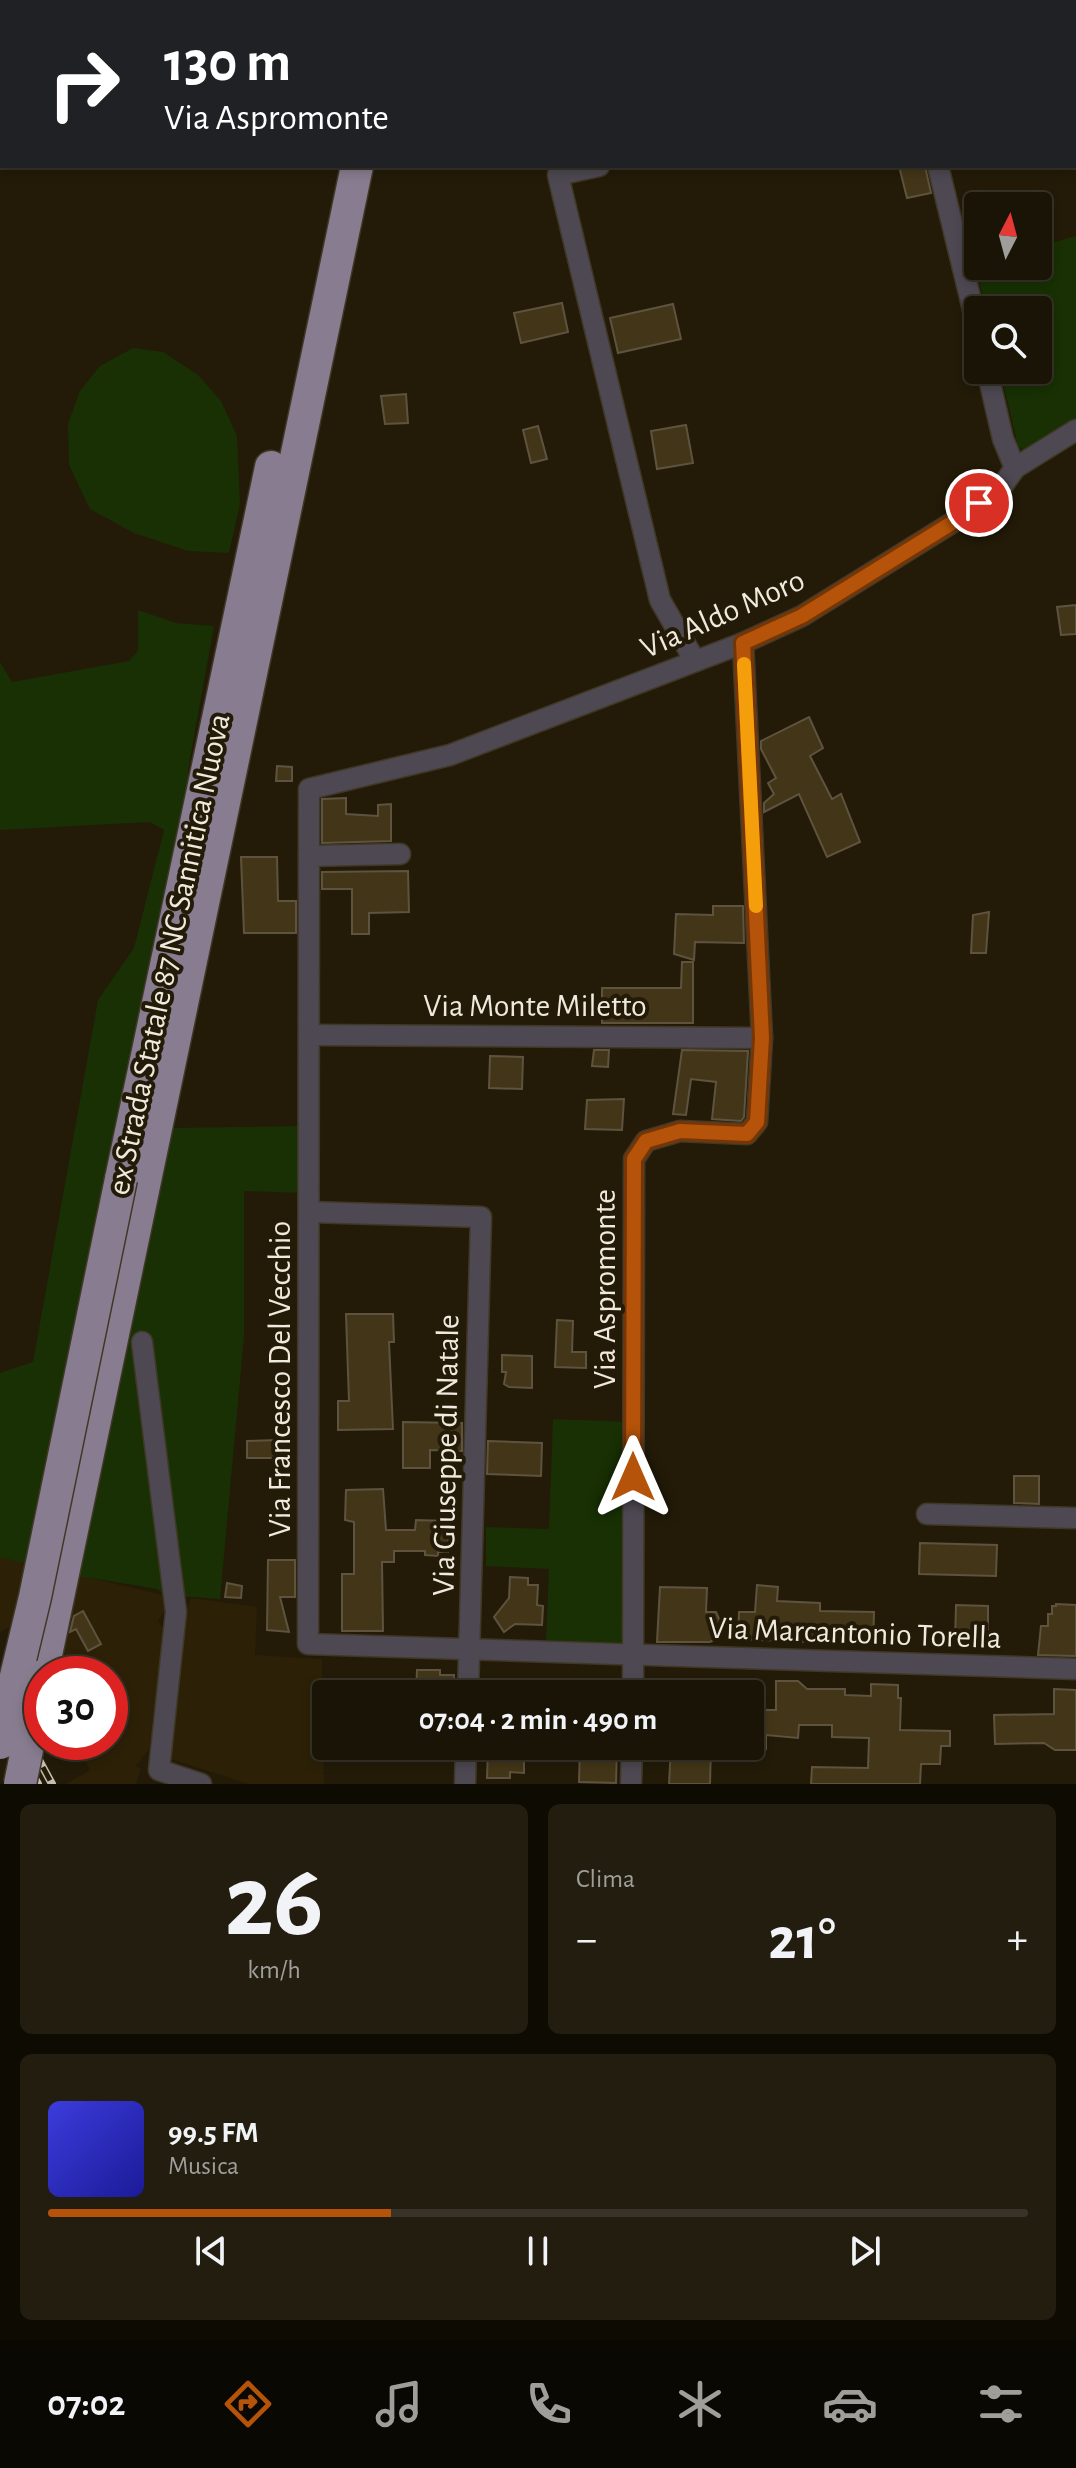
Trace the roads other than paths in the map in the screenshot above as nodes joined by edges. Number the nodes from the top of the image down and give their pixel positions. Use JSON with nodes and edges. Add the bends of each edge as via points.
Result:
{"nodes":[{"id":1,"x":335,"y":168,"type":"edge"},
{"id":2,"x":357,"y":168,"type":"edge"},
{"id":3,"x":363,"y":168,"type":"edge"},
{"id":4,"x":590,"y":168,"type":"edge"},
{"id":5,"x":938,"y":168,"type":"edge"},
{"id":6,"x":346,"y":218,"type":"junction"},
{"id":7,"x":970,"y":296,"type":"edge"},
{"id":8,"x":990,"y":384,"type":"edge"},
{"id":9,"x":1076,"y":430,"type":"edge"},
{"id":10,"x":1015,"y":468,"type":"junction"},
{"id":11,"x":743,"y":643,"type":"junction"},
{"id":12,"x":695,"y":661,"type":"junction"},
{"id":13,"x":309,"y":789,"type":"joint"},
{"id":14,"x":400,"y":854,"type":"dead end"},
{"id":15,"x":309,"y":856,"type":"junction"},
{"id":16,"x":309,"y":1035,"type":"junction"},
{"id":17,"x":762,"y":1038,"type":"junction"},
{"id":18,"x":132,"y":1182,"type":"junction"},
{"id":19,"x":309,"y":1212,"type":"junction"},
{"id":20,"x":142,"y":1342,"type":"dead end"},
{"id":21,"x":927,"y":1514,"type":"dead end"},
{"id":22,"x":1076,"y":1518,"type":"edge"},
{"id":23,"x":470,"y":1650,"type":"junction"},
{"id":24,"x":633,"y":1655,"type":"junction"},
{"id":25,"x":45,"y":1656,"type":"edge"},
{"id":26,"x":1076,"y":1669,"type":"edge"},
{"id":27,"x":469,"y":1680,"type":"edge"},
{"id":28,"x":633,"y":1680,"type":"edge"},
{"id":29,"x":0,"y":1743,"type":"edge"},
{"id":30,"x":25,"y":1760,"type":"edge"},
{"id":31,"x":466,"y":1760,"type":"edge"},
{"id":32,"x":632,"y":1760,"type":"edge"},
{"id":33,"x":20,"y":1784,"type":"edge"},
{"id":34,"x":201,"y":1784,"type":"edge"},
{"id":35,"x":465,"y":1784,"type":"edge"},
{"id":36,"x":631,"y":1784,"type":"edge"}],
"edges":[{"from":1,"to":18,"type":"highway","name":"ex Strada Statale 87 NC Sannitica Nuova"},
{"from":2,"to":6,"type":"highway","name":"ex Strada Statale 87 NC Sannitica Nuova"},
{"from":3,"to":6,"type":"lane"},
{"from":4,"to":12,"type":"street","via":[[558,175],[660,600]]},
{"from":5,"to":7,"type":"street"},
{"from":6,"to":18,"type":"highway","name":"ex Strada Statale 87 NC Sannitica Nuova","via":[[238,742]]},
{"from":8,"to":10,"type":"street"},
{"from":9,"to":10,"type":"street","name":"Via Aldo Moro"},
{"from":10,"to":11,"type":"street","name":"Via Aldo Moro","via":[[1003,485],[955,521],[802,616]]},
{"from":11,"to":12,"type":"street","name":"Via Aldo Moro"},
{"from":11,"to":17,"type":"street","name":"Via Aspromonte"},
{"from":12,"to":13,"type":"street","name":"Via Aldo Moro","via":[[450,755]]},
{"from":13,"to":15,"type":"street","name":"Via Francesco Del Vecchio"},
{"from":14,"to":15,"type":"street"},
{"from":15,"to":16,"type":"street","name":"Via Francesco Del Vecchio"},
{"from":16,"to":17,"type":"street","name":"Via Monte Miletto"},
{"from":16,"to":19,"type":"street","name":"Via Francesco Del Vecchio"},
{"from":17,"to":24,"type":"street","name":"Via Aspromonte","via":[[757,1122],[747,1134],[680,1131],[646,1141],[634,1159]]},
{"from":18,"to":25,"type":"highway","name":"ex Strada Statale 87 NC Sannitica Nuova"},
{"from":18,"to":29,"type":"highway","name":"ex Strada Statale 87 NC Sannitica Nuova","bridge":true},
{"from":19,"to":23,"type":"street","name":"Via Francesco Del Vecchio","via":[[308,1644]]},
{"from":19,"to":23,"type":"street","name":"Via Giuseppe di Natale","via":[[481,1217]]},
{"from":20,"to":34,"type":"street","via":[[176,1612],[159,1770]]},
{"from":21,"to":22,"type":"street"},
{"from":23,"to":24,"type":"street","name":"Via Francesco Del Vecchio"},
{"from":23,"to":27,"type":"street","name":"Via Giuseppe di Natale"},
{"from":24,"to":26,"type":"street","name":"Via Marcantonio Torella"},
{"from":24,"to":28,"type":"street"},
{"from":30,"to":33,"type":"highway","name":"ex Strada Statale 87 NC Sannitica Nuova","bridge":true},
{"from":31,"to":35,"type":"street"},
{"from":32,"to":36,"type":"street"}]}
